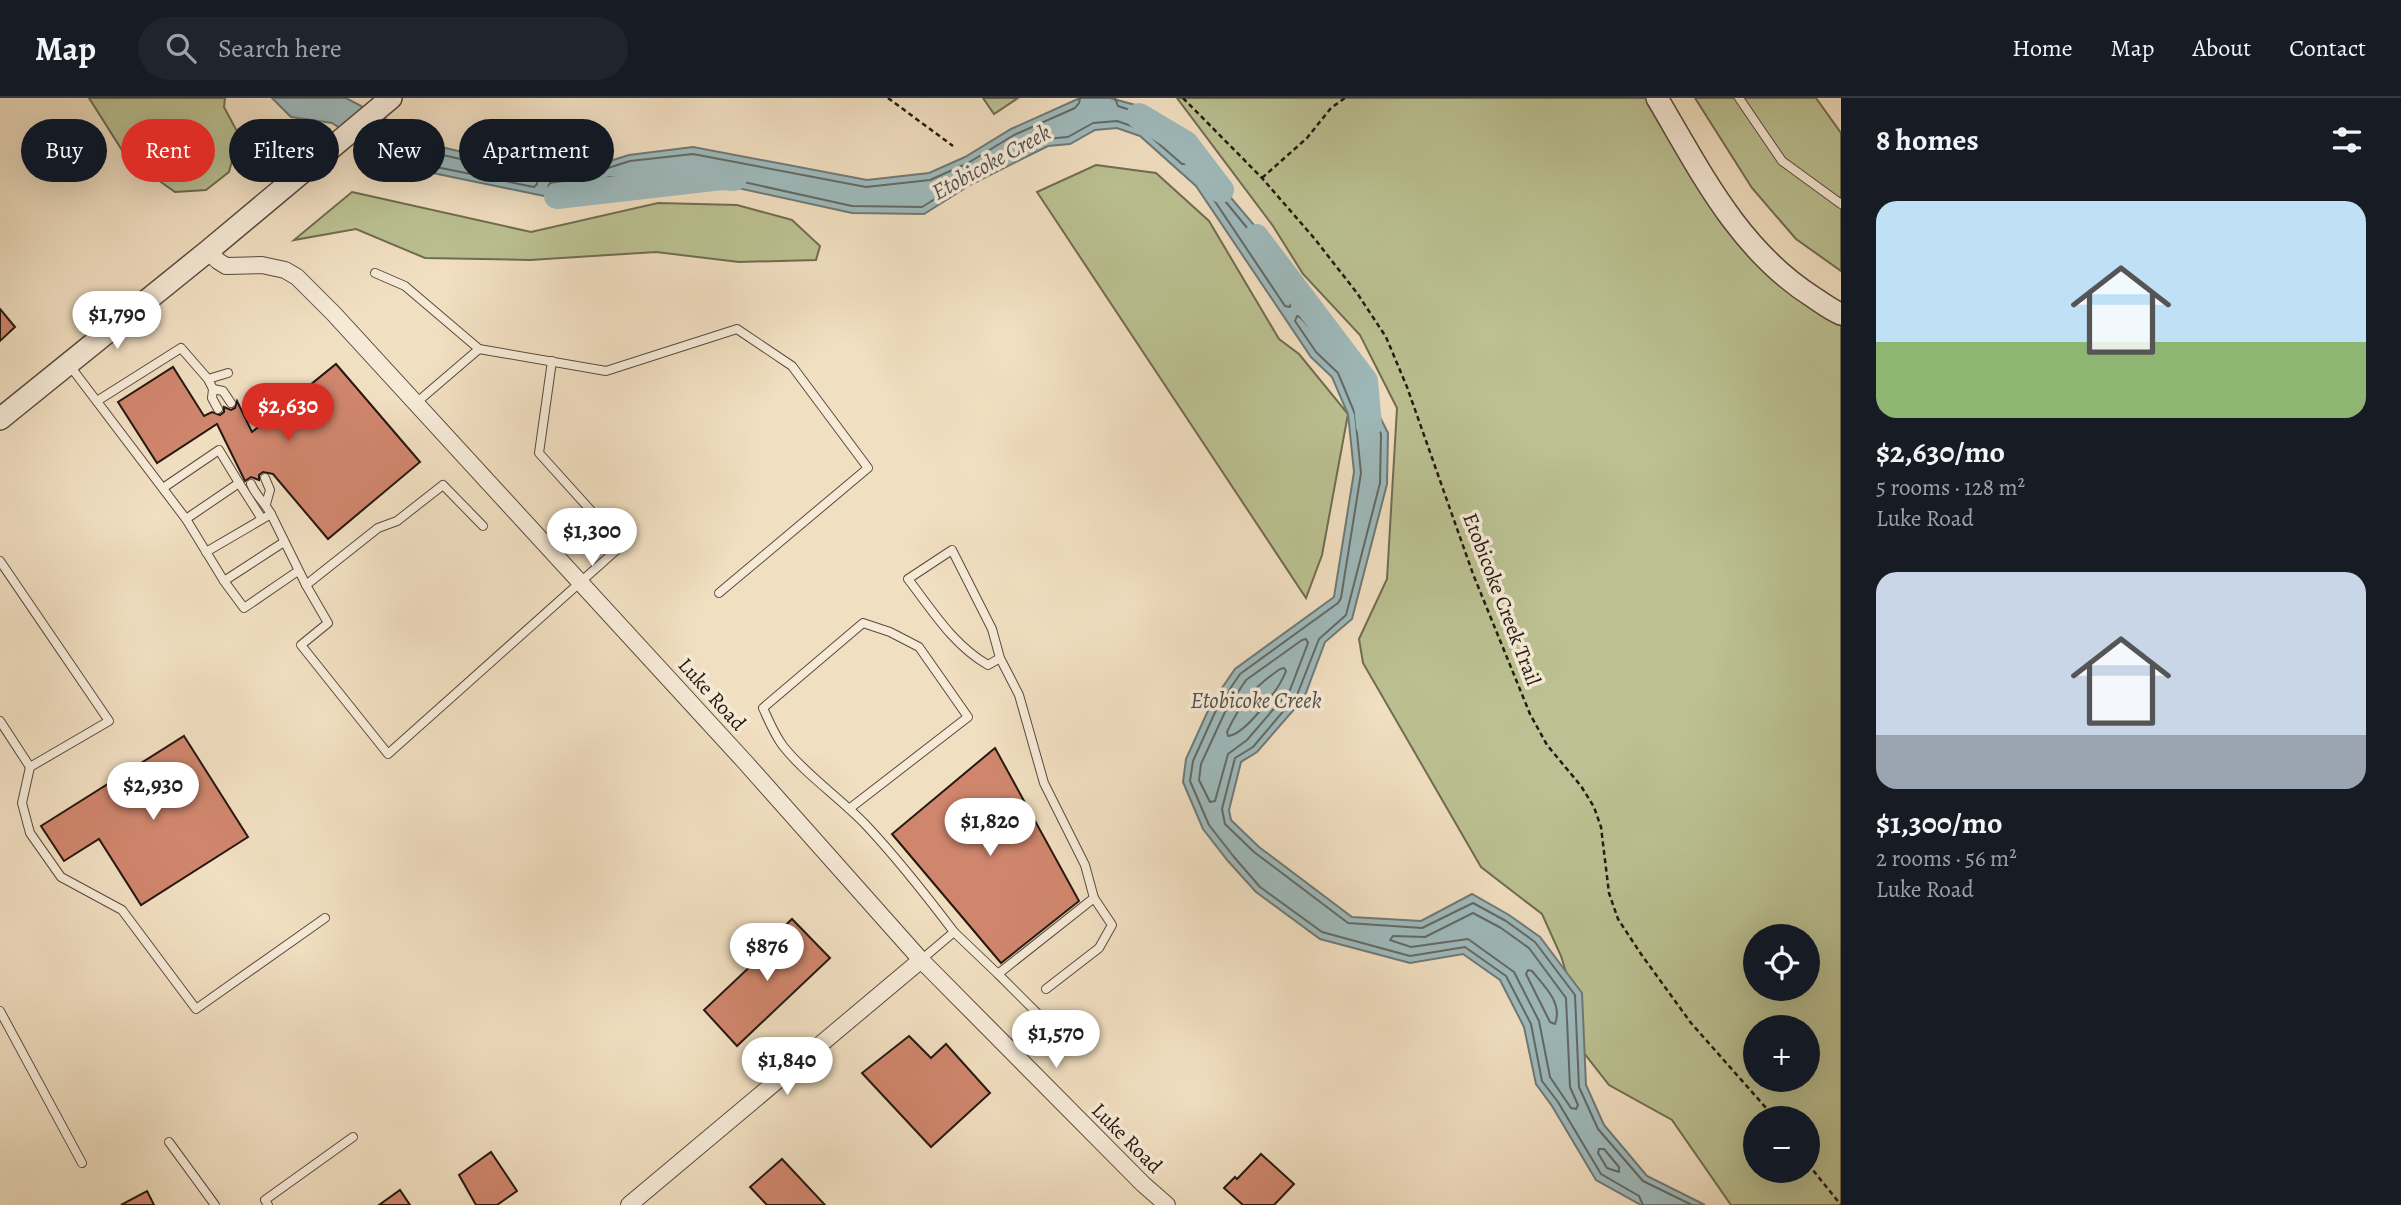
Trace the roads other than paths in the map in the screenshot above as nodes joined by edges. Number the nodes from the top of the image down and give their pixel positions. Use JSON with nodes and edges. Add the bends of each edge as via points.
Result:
{"nodes":[{"id":1,"x":391,"y":98,"type":"edge"},
{"id":2,"x":1657,"y":98,"type":"edge"},
{"id":3,"x":1739,"y":98,"type":"edge"},
{"id":4,"x":1841,"y":204,"type":"edge"},
{"id":5,"x":208,"y":251,"type":"junction"},
{"id":6,"x":375,"y":273,"type":"dead end"},
{"id":7,"x":1841,"y":314,"type":"edge"},
{"id":8,"x":480,"y":349,"type":"junction"},
{"id":9,"x":552,"y":361,"type":"junction"},
{"id":10,"x":69,"y":363,"type":"junction"},
{"id":11,"x":228,"y":373,"type":"dead end"},
{"id":12,"x":208,"y":379,"type":"junction"},
{"id":13,"x":213,"y":389,"type":"junction"},
{"id":14,"x":416,"y":403,"type":"junction"},
{"id":15,"x":99,"y":404,"type":"junction"},
{"id":16,"x":231,"y":404,"type":"dead end"},
{"id":17,"x":218,"y":409,"type":"dead end"},
{"id":18,"x":0,"y":419,"type":"edge"},
{"id":19,"x":265,"y":478,"type":"dead end"},
{"id":20,"x":239,"y":484,"type":"junction"},
{"id":21,"x":251,"y":484,"type":"dead end"},
{"id":22,"x":163,"y":488,"type":"junction"},
{"id":23,"x":266,"y":504,"type":"junction"},
{"id":24,"x":267,"y":516,"type":"junction"},
{"id":25,"x":186,"y":519,"type":"junction"},
{"id":26,"x":483,"y":526,"type":"dead end"},
{"id":27,"x":284,"y":542,"type":"junction"},
{"id":28,"x":206,"y":552,"type":"junction"},
{"id":29,"x":0,"y":561,"type":"edge"},
{"id":30,"x":299,"y":571,"type":"junction"},
{"id":31,"x":224,"y":581,"type":"junction"},
{"id":32,"x":580,"y":582,"type":"junction"},
{"id":33,"x":306,"y":585,"type":"junction"},
{"id":34,"x":719,"y":593,"type":"dead end"},
{"id":35,"x":1000,"y":658,"type":"junction"},
{"id":36,"x":0,"y":722,"type":"edge"},
{"id":37,"x":30,"y":767,"type":"junction"},
{"id":38,"x":849,"y":810,"type":"junction"},
{"id":39,"x":1094,"y":898,"type":"junction"},
{"id":40,"x":325,"y":918,"type":"dead end"},
{"id":41,"x":954,"y":932,"type":"junction"},
{"id":42,"x":921,"y":960,"type":"junction"},
{"id":43,"x":998,"y":974,"type":"junction"},
{"id":44,"x":1046,"y":989,"type":"dead end"},
{"id":45,"x":0,"y":1011,"type":"edge"},
{"id":46,"x":1047,"y":1023,"type":"dead end"},
{"id":47,"x":353,"y":1137,"type":"dead end"},
{"id":48,"x":169,"y":1142,"type":"dead end"},
{"id":49,"x":82,"y":1163,"type":"dead end"},
{"id":50,"x":215,"y":1205,"type":"edge"},
{"id":51,"x":268,"y":1205,"type":"edge"},
{"id":52,"x":629,"y":1205,"type":"edge"},
{"id":53,"x":1167,"y":1205,"type":"edge"}],
"edges":[{"from":1,"to":5,"type":"street"},
{"from":2,"to":7,"type":"street","via":[[1748,242],[1791,283]]},
{"from":3,"to":4,"type":"lane","via":[[1782,161]]},
{"from":5,"to":10,"type":"street"},
{"from":5,"to":14,"type":"street","name":"Luke Road","via":[[226,266],[273,266],[297,276]]},
{"from":6,"to":8,"type":"lane","via":[[405,286]]},
{"from":8,"to":9,"type":"lane"},
{"from":8,"to":14,"type":"lane"},
{"from":9,"to":32,"type":"lane","via":[[539,453],[622,545]]},
{"from":9,"to":34,"type":"lane","via":[[606,371],[737,329],[792,366],[868,468]]},
{"from":10,"to":15,"type":"lane"},
{"from":10,"to":18,"type":"street"},
{"from":11,"to":12,"type":"lane"},
{"from":12,"to":13,"type":"lane"},
{"from":12,"to":15,"type":"lane","via":[[181,348]]},
{"from":13,"to":16,"type":"lane","via":[[223,391]]},
{"from":13,"to":17,"type":"lane"},
{"from":14,"to":32,"type":"street","name":"Luke Road"},
{"from":15,"to":22,"type":"lane"},
{"from":19,"to":23,"type":"lane","via":[[270,490]]},
{"from":20,"to":22,"type":"lane","via":[[219,450]]},
{"from":20,"to":24,"type":"lane"},
{"from":20,"to":25,"type":"lane"},
{"from":21,"to":23,"type":"lane"},
{"from":22,"to":25,"type":"lane"},
{"from":23,"to":24,"type":"lane"},
{"from":24,"to":27,"type":"lane"},
{"from":24,"to":28,"type":"lane"},
{"from":25,"to":28,"type":"lane"},
{"from":26,"to":33,"type":"lane","via":[[443,485],[397,521],[378,528]]},
{"from":27,"to":30,"type":"lane"},
{"from":27,"to":31,"type":"lane"},
{"from":28,"to":31,"type":"lane"},
{"from":29,"to":37,"type":"lane","via":[[109,721]]},
{"from":30,"to":31,"type":"lane","via":[[244,607]]},
{"from":30,"to":33,"type":"lane"},
{"from":32,"to":33,"type":"lane","via":[[388,754],[301,645],[328,623]]},
{"from":32,"to":42,"type":"street","name":"Luke Road"},
{"from":35,"to":35,"type":"lane","via":[[992,629],[952,550],[908,579],[970,654],[988,665]]},
{"from":35,"to":39,"type":"lane","via":[[1019,695],[1044,783],[1085,865]]},
{"from":36,"to":37,"type":"lane"},
{"from":37,"to":40,"type":"lane","via":[[22,803],[30,833],[61,877],[122,910],[196,1009]]},
{"from":38,"to":38,"type":"lane","via":[[784,747],[763,708],[863,623],[919,648],[968,717]]},
{"from":38,"to":41,"type":"lane"},
{"from":39,"to":43,"type":"lane"},
{"from":39,"to":44,"type":"lane","via":[[1112,925],[1099,948]]},
{"from":41,"to":42,"type":"lane"},
{"from":41,"to":43,"type":"lane"},
{"from":42,"to":52,"type":"street"},
{"from":42,"to":53,"type":"street","name":"Luke Road"},
{"from":43,"to":46,"type":"lane"},
{"from":45,"to":49,"type":"lane"},
{"from":47,"to":51,"type":"lane","via":[[265,1200]]},
{"from":48,"to":50,"type":"lane"}]}
